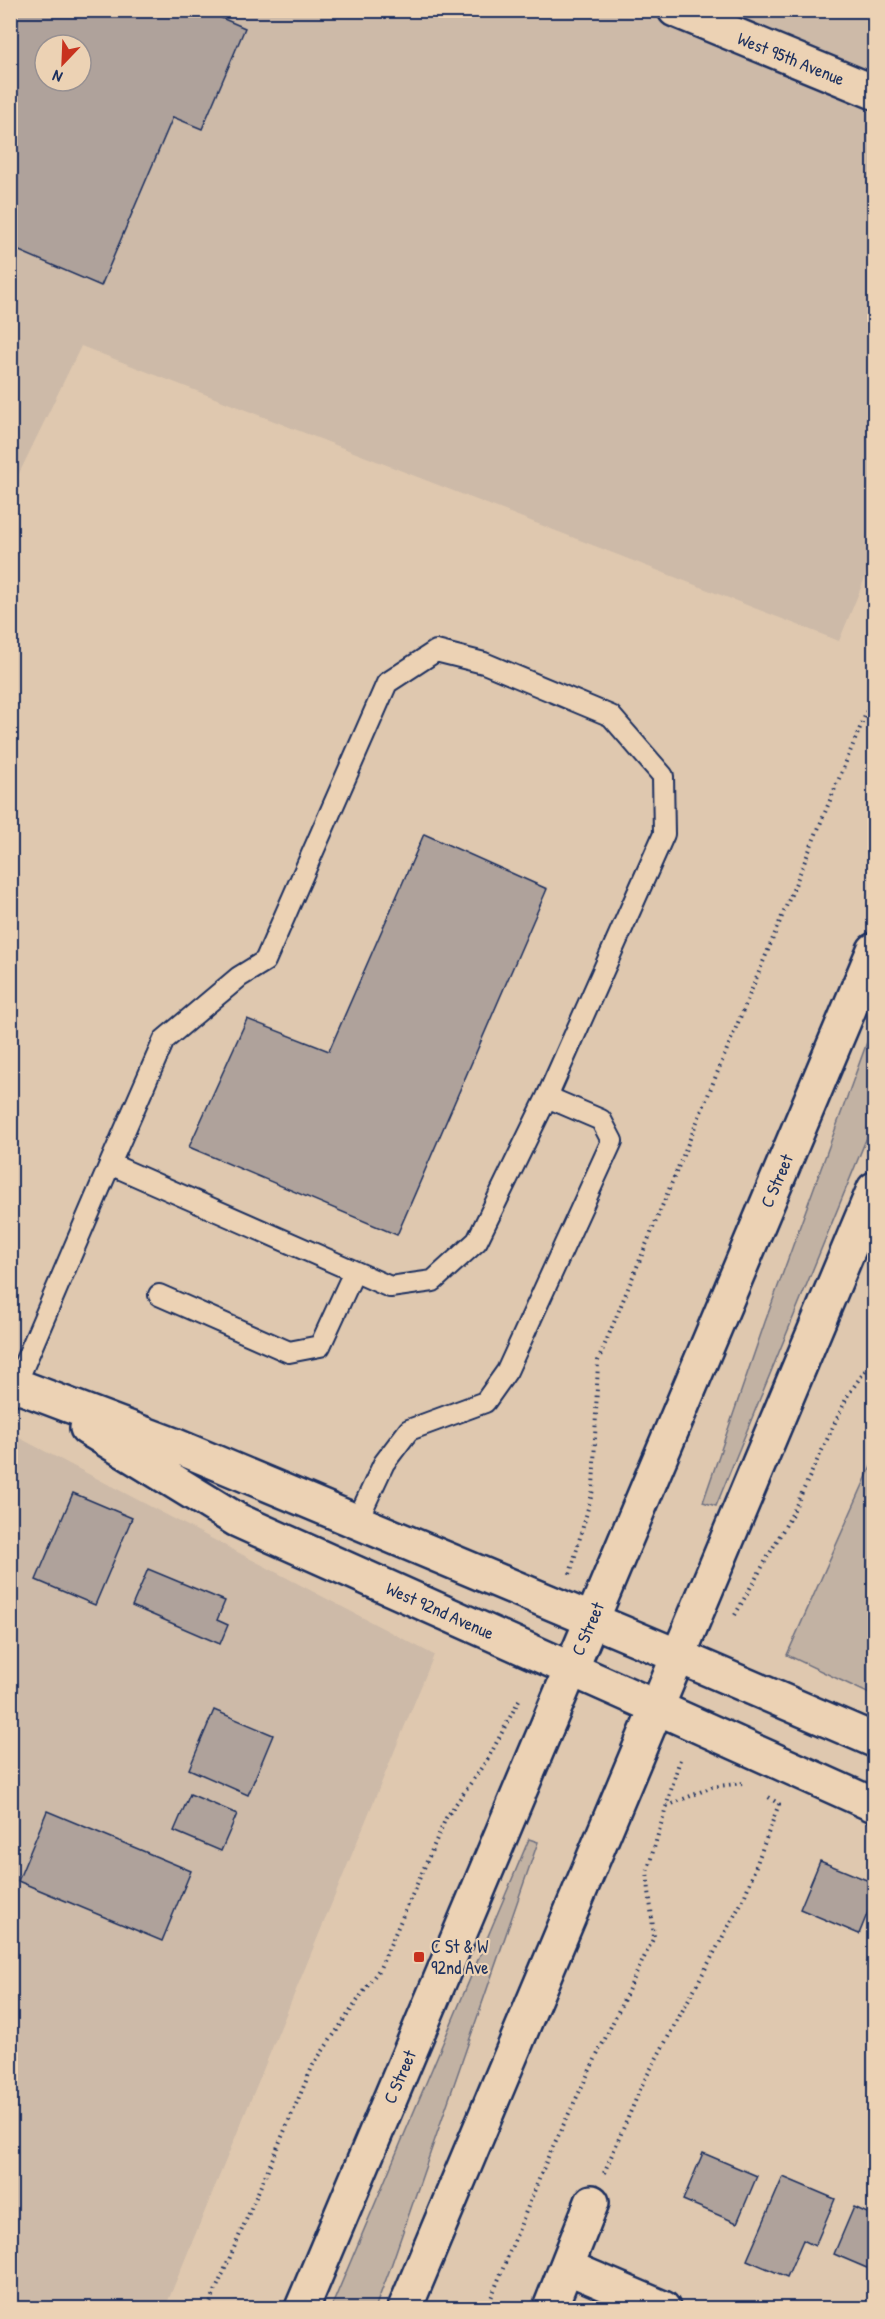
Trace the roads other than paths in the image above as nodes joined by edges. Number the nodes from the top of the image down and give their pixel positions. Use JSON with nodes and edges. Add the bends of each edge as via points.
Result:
{"nodes":[{"id":1,"x":679,"y":11,"type":"edge"},
{"id":2,"x":874,"y":92,"type":"edge"},
{"id":3,"x":874,"y":950,"type":"edge"},
{"id":4,"x":547,"y":1096,"type":"junction"},
{"id":5,"x":110,"y":1164,"type":"junction"},
{"id":6,"x":874,"y":1189,"type":"edge"},
{"id":7,"x":354,"y":1272,"type":"junction"},
{"id":8,"x":159,"y":1295,"type":"dead end"},
{"id":9,"x":16,"y":1386,"type":"edge"},
{"id":10,"x":357,"y":1521,"type":"junction"},
{"id":11,"x":592,"y":1619,"type":"junction"},
{"id":12,"x":678,"y":1656,"type":"junction"},
{"id":13,"x":571,"y":1669,"type":"junction"},
{"id":14,"x":656,"y":1707,"type":"junction"},
{"id":15,"x":874,"y":1740,"type":"edge"},
{"id":16,"x":874,"y":1805,"type":"edge"},
{"id":17,"x":592,"y":2202,"type":"road end"},
{"id":18,"x":567,"y":2267,"type":"junction"},
{"id":19,"x":302,"y":2308,"type":"edge"},
{"id":20,"x":405,"y":2308,"type":"edge"},
{"id":21,"x":549,"y":2308,"type":"edge"},
{"id":22,"x":663,"y":2308,"type":"edge"}],
"edges":[{"from":1,"to":2,"type":"main road","name":"West 95th Avenue"},
{"from":3,"to":11,"type":"main road","name":"C Street"},
{"from":4,"to":5,"type":"lane","via":[[664,834],[663,776],[611,716],[484,663],[436,651],[387,683],[266,961],[239,977],[164,1040]]},
{"from":4,"to":7,"type":"lane","via":[[477,1241],[433,1281],[390,1287]]},
{"from":4,"to":10,"type":"lane","via":[[601,1120],[612,1141],[507,1371],[485,1401],[409,1430],[384,1463]]},
{"from":5,"to":7,"type":"lane"},
{"from":5,"to":9,"type":"lane"},
{"from":6,"to":12,"type":"main road"},
{"from":7,"to":8,"type":"lane","via":[[320,1346],[289,1352]]},
{"from":9,"to":10,"type":"main road","via":[[174,1445]]},
{"from":9,"to":13,"type":"main road","name":"West 92nd Avenue","via":[[237,1520]]},
{"from":10,"to":11,"type":"main road"},
{"from":11,"to":12,"type":"main road"},
{"from":11,"to":13,"type":"main road","name":"C Street"},
{"from":12,"to":14,"type":"main road"},
{"from":12,"to":15,"type":"main road"},
{"from":13,"to":14,"type":"main road","name":"West 92nd Avenue"},
{"from":13,"to":19,"type":"main road","name":"C Street"},
{"from":14,"to":16,"type":"main road","name":"West 92nd Avenue"},
{"from":14,"to":20,"type":"main road"},
{"from":17,"to":18,"type":"main road"},
{"from":18,"to":21,"type":"main road"},
{"from":18,"to":22,"type":"main road"}]}
